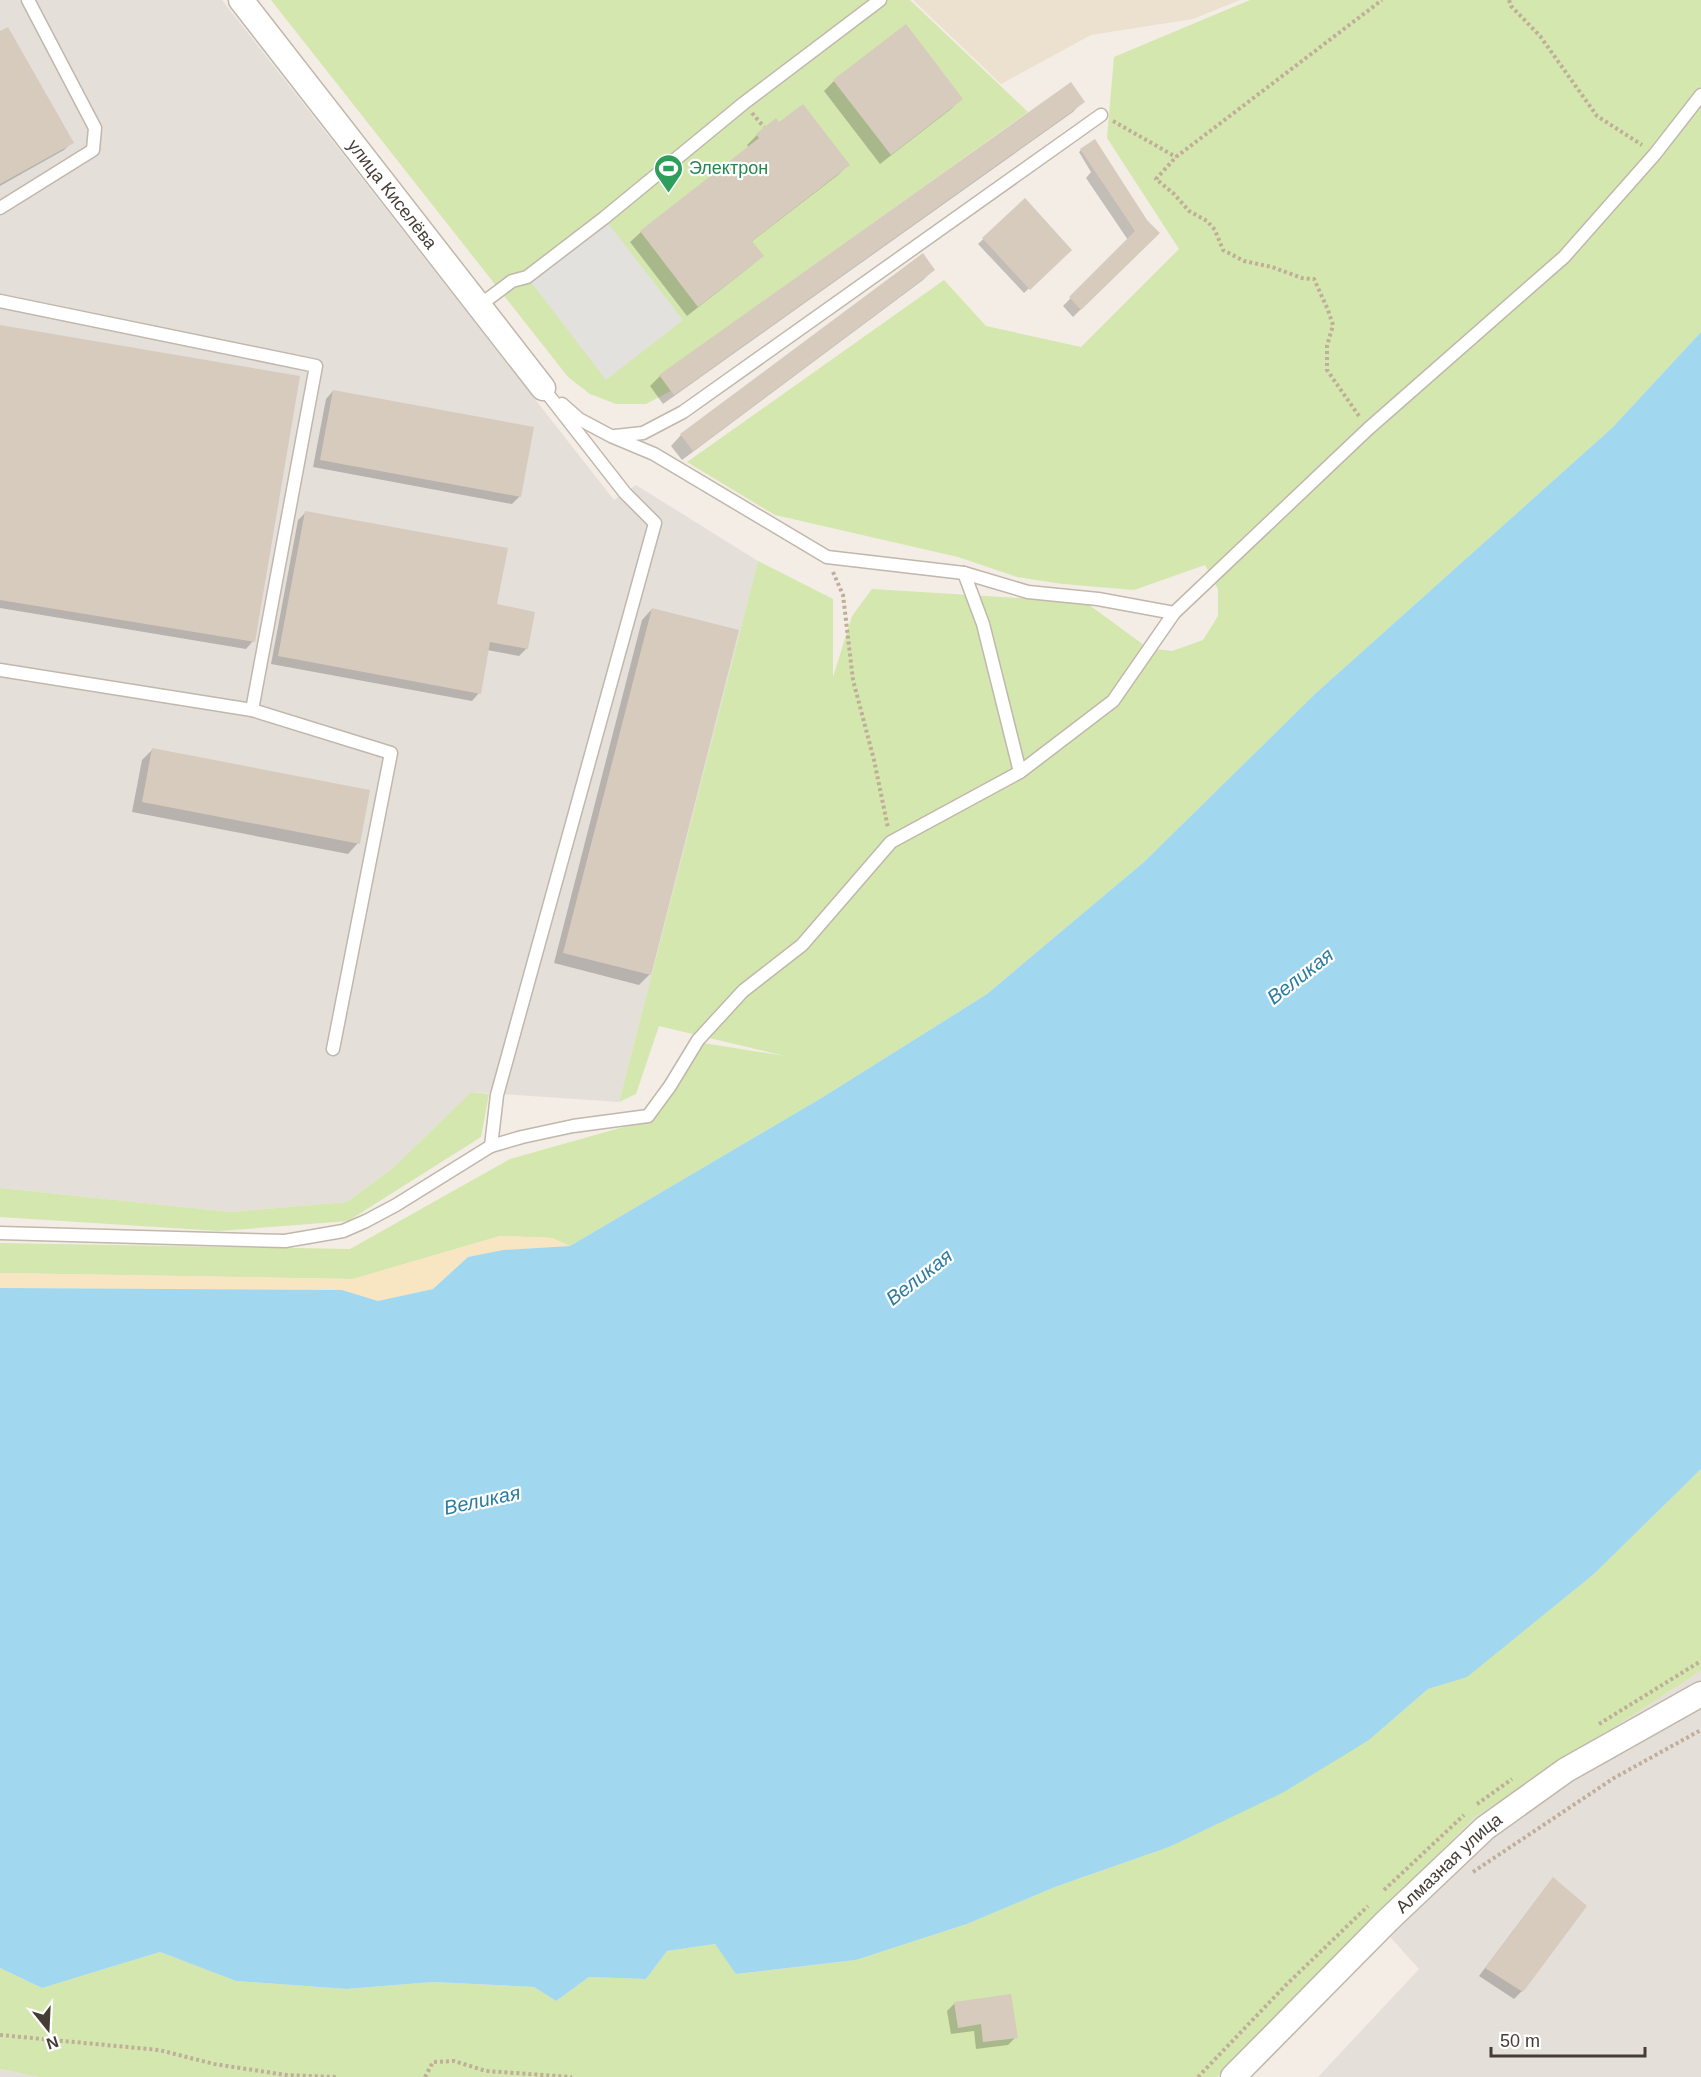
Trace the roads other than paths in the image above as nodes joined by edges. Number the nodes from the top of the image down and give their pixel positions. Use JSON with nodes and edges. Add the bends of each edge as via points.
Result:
{"nodes":[{"id":1,"x":28,"y":0,"type":"edge"},
{"id":2,"x":241,"y":0,"type":"edge"},
{"id":3,"x":880,"y":0,"type":"edge"},
{"id":4,"x":1701,"y":95,"type":"edge"},
{"id":5,"x":1101,"y":115,"type":"road end"},
{"id":6,"x":0,"y":208,"type":"edge"},
{"id":7,"x":0,"y":301,"type":"edge"},
{"id":8,"x":480,"y":305,"type":"junction"},
{"id":9,"x":543,"y":388,"type":"junction"},
{"id":10,"x":611,"y":436,"type":"junction"},
{"id":11,"x":964,"y":573,"type":"junction"},
{"id":12,"x":1174,"y":613,"type":"junction"},
{"id":13,"x":0,"y":670,"type":"edge"},
{"id":14,"x":252,"y":710,"type":"junction"},
{"id":15,"x":1020,"y":772,"type":"junction"},
{"id":16,"x":333,"y":1049,"type":"dead end"},
{"id":17,"x":491,"y":1146,"type":"junction"},
{"id":18,"x":0,"y":1233,"type":"edge"},
{"id":19,"x":1701,"y":1694,"type":"edge"},
{"id":20,"x":1233,"y":2077,"type":"edge"}],
"edges":[{"from":1,"to":6,"type":"lane","via":[[95,128],[93,150]]},
{"from":2,"to":8,"type":"street","name":"улица Киселёва"},
{"from":3,"to":8,"type":"lane","via":[[744,103],[527,278],[512,280]]},
{"from":4,"to":12,"type":"lane","via":[[1564,257],[1368,429]]},
{"from":5,"to":10,"type":"lane","via":[[683,412],[644,433]]},
{"from":7,"to":14,"type":"lane","via":[[316,366]]},
{"from":8,"to":9,"type":"street","name":"улица Киселёва"},
{"from":9,"to":10,"type":"lane","via":[[579,419]]},
{"from":9,"to":17,"type":"lane","via":[[625,493],[655,523],[497,1095]]},
{"from":10,"to":11,"type":"lane","via":[[654,454],[827,557]]},
{"from":11,"to":12,"type":"lane","via":[[1028,592],[1098,599]]},
{"from":11,"to":15,"type":"lane","via":[[983,624]]},
{"from":12,"to":15,"type":"lane","via":[[1113,700]]},
{"from":13,"to":14,"type":"lane"},
{"from":14,"to":16,"type":"lane","via":[[391,753]]},
{"from":15,"to":17,"type":"lane","via":[[891,842],[802,945],[743,991],[698,1040],[648,1116],[563,1128]]},
{"from":17,"to":18,"type":"lane","via":[[386,1211],[343,1231],[317,1237],[285,1240]]},
{"from":19,"to":20,"type":"street","name":"Алмазная улица","via":[[1566,1770],[1485,1828]]}]}
